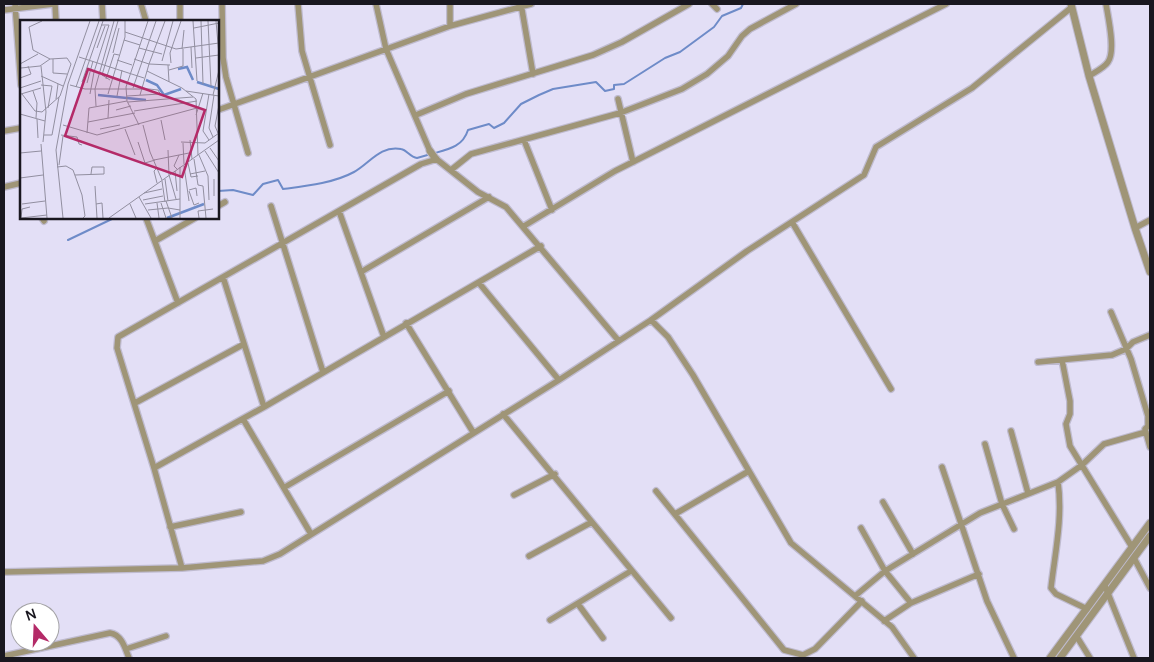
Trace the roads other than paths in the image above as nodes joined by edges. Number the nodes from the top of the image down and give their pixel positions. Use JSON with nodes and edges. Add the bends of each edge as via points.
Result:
{"nodes":[{"id":1,"x":54,"y":4,"type":"edge"},
{"id":2,"x":102,"y":4,"type":"edge"},
{"id":3,"x":141,"y":4,"type":"edge"},
{"id":4,"x":180,"y":4,"type":"edge"},
{"id":5,"x":222,"y":4,"type":"edge"},
{"id":6,"x":298,"y":4,"type":"edge"},
{"id":7,"x":376,"y":4,"type":"edge"},
{"id":8,"x":450,"y":4,"type":"edge"},
{"id":9,"x":531,"y":4,"type":"edge"},
{"id":10,"x":689,"y":4,"type":"edge"},
{"id":11,"x":712,"y":4,"type":"edge"},
{"id":12,"x":796,"y":4,"type":"edge"},
{"id":13,"x":946,"y":4,"type":"edge"},
{"id":14,"x":1106,"y":4,"type":"edge"},
{"id":15,"x":521,"y":5,"type":"edge"},
{"id":16,"x":1071,"y":5,"type":"edge"},
{"id":17,"x":15,"y":6,"type":"edge"},
{"id":18,"x":717,"y":9,"type":"dead end"},
{"id":19,"x":4,"y":10,"type":"edge"},
{"id":20,"x":56,"y":20,"type":"edge"},
{"id":21,"x":103,"y":20,"type":"edge"},
{"id":22,"x":146,"y":20,"type":"edge"},
{"id":23,"x":180,"y":20,"type":"edge"},
{"id":24,"x":450,"y":26,"type":"junction"},
{"id":25,"x":220,"y":31,"type":"edge"},
{"id":26,"x":386,"y":48,"type":"junction"},
{"id":27,"x":20,"y":71,"type":"edge"},
{"id":28,"x":533,"y":74,"type":"junction"},
{"id":29,"x":1089,"y":76,"type":"junction"},
{"id":30,"x":310,"y":78,"type":"junction"},
{"id":31,"x":618,"y":99,"type":"dead end"},
{"id":32,"x":233,"y":105,"type":"junction"},
{"id":33,"x":219,"y":110,"type":"edge"},
{"id":34,"x":620,"y":113,"type":"junction"},
{"id":35,"x":416,"y":115,"type":"junction"},
{"id":36,"x":20,"y":128,"type":"edge"},
{"id":37,"x":4,"y":131,"type":"edge"},
{"id":38,"x":524,"y":140,"type":"junction"},
{"id":39,"x":330,"y":145,"type":"dead end"},
{"id":40,"x":430,"y":151,"type":"joint"},
{"id":41,"x":248,"y":153,"type":"dead end"},
{"id":42,"x":436,"y":158,"type":"junction"},
{"id":43,"x":633,"y":162,"type":"junction"},
{"id":44,"x":451,"y":170,"type":"junction"},
{"id":45,"x":20,"y":183,"type":"edge"},
{"id":46,"x":4,"y":187,"type":"edge"},
{"id":47,"x":490,"y":197,"type":"junction"},
{"id":48,"x":224,"y":202,"type":"dead end"},
{"id":49,"x":219,"y":205,"type":"edge"},
{"id":50,"x":271,"y":206,"type":"dead end"},
{"id":51,"x":552,"y":210,"type":"junction"},
{"id":52,"x":339,"y":211,"type":"junction"},
{"id":53,"x":146,"y":219,"type":"edge"},
{"id":54,"x":194,"y":219,"type":"edge"},
{"id":55,"x":1150,"y":220,"type":"edge"},
{"id":56,"x":792,"y":222,"type":"junction"},
{"id":57,"x":524,"y":226,"type":"junction"},
{"id":58,"x":1135,"y":228,"type":"junction"},
{"id":59,"x":155,"y":241,"type":"junction"},
{"id":60,"x":282,"y":243,"type":"junction"},
{"id":61,"x":541,"y":246,"type":"junction"},
{"id":62,"x":361,"y":272,"type":"junction"},
{"id":63,"x":1150,"y":272,"type":"edge"},
{"id":64,"x":223,"y":276,"type":"junction"},
{"id":65,"x":479,"y":283,"type":"junction"},
{"id":66,"x":178,"y":303,"type":"junction"},
{"id":67,"x":1111,"y":312,"type":"dead end"},
{"id":68,"x":651,"y":320,"type":"junction"},
{"id":69,"x":406,"y":323,"type":"junction"},
{"id":70,"x":1150,"y":335,"type":"edge"},
{"id":71,"x":384,"y":336,"type":"junction"},
{"id":72,"x":618,"y":340,"type":"junction"},
{"id":73,"x":244,"y":344,"type":"junction"},
{"id":74,"x":1126,"y":349,"type":"junction"},
{"id":75,"x":1062,"y":360,"type":"junction"},
{"id":76,"x":1038,"y":362,"type":"dead end"},
{"id":77,"x":324,"y":372,"type":"junction"},
{"id":78,"x":559,"y":380,"type":"junction"},
{"id":79,"x":891,"y":389,"type":"dead end"},
{"id":80,"x":449,"y":391,"type":"junction"},
{"id":81,"x":135,"y":403,"type":"junction"},
{"id":82,"x":264,"y":407,"type":"junction"},
{"id":83,"x":503,"y":414,"type":"junction"},
{"id":84,"x":243,"y":419,"type":"junction"},
{"id":85,"x":1011,"y":431,"type":"dead end"},
{"id":86,"x":473,"y":432,"type":"junction"},
{"id":87,"x":1146,"y":432,"type":"junction"},
{"id":88,"x":986,"y":444,"type":"dead end"},
{"id":89,"x":1150,"y":446,"type":"edge"},
{"id":90,"x":1082,"y":465,"type":"junction"},
{"id":91,"x":942,"y":467,"type":"dead end"},
{"id":92,"x":154,"y":468,"type":"junction"},
{"id":93,"x":749,"y":472,"type":"junction"},
{"id":94,"x":554,"y":474,"type":"junction"},
{"id":95,"x":1058,"y":482,"type":"junction"},
{"id":96,"x":286,"y":487,"type":"junction"},
{"id":97,"x":656,"y":491,"type":"dead end"},
{"id":98,"x":1028,"y":493,"type":"junction"},
{"id":99,"x":514,"y":495,"type":"dead end"},
{"id":100,"x":883,"y":502,"type":"dead end"},
{"id":101,"x":1002,"y":504,"type":"junction"},
{"id":102,"x":241,"y":512,"type":"dead end"},
{"id":103,"x":675,"y":514,"type":"junction"},
{"id":104,"x":592,"y":522,"type":"junction"},
{"id":105,"x":1150,"y":523,"type":"edge"},
{"id":106,"x":960,"y":524,"type":"junction"},
{"id":107,"x":170,"y":527,"type":"junction"},
{"id":108,"x":861,"y":528,"type":"dead end"},
{"id":109,"x":1014,"y":530,"type":"dead end"},
{"id":110,"x":311,"y":534,"type":"junction"},
{"id":111,"x":1150,"y":536,"type":"edge"},
{"id":112,"x":1132,"y":547,"type":"junction"},
{"id":113,"x":913,"y":554,"type":"junction"},
{"id":114,"x":529,"y":556,"type":"dead end"},
{"id":115,"x":1134,"y":558,"type":"junction"},
{"id":116,"x":182,"y":568,"type":"junction"},
{"id":117,"x":631,"y":571,"type":"junction"},
{"id":118,"x":885,"y":571,"type":"junction"},
{"id":119,"x":4,"y":572,"type":"edge"},
{"id":120,"x":979,"y":574,"type":"junction"},
{"id":121,"x":1150,"y":588,"type":"edge"},
{"id":122,"x":1107,"y":589,"type":"junction"},
{"id":123,"x":855,"y":596,"type":"junction"},
{"id":124,"x":862,"y":601,"type":"junction"},
{"id":125,"x":910,"y":603,"type":"junction"},
{"id":126,"x":578,"y":604,"type":"junction"},
{"id":127,"x":1088,"y":609,"type":"junction"},
{"id":128,"x":671,"y":618,"type":"dead end"},
{"id":129,"x":550,"y":620,"type":"dead end"},
{"id":130,"x":884,"y":621,"type":"junction"},
{"id":131,"x":166,"y":636,"type":"dead end"},
{"id":132,"x":1076,"y":636,"type":"junction"},
{"id":133,"x":603,"y":638,"type":"dead end"},
{"id":134,"x":126,"y":649,"type":"junction"},
{"id":135,"x":1055,"y":651,"type":"junction"},
{"id":136,"x":4,"y":656,"type":"edge"},
{"id":137,"x":911,"y":657,"type":"edge"},
{"id":138,"x":1061,"y":657,"type":"edge"},
{"id":139,"x":129,"y":658,"type":"edge"},
{"id":140,"x":1014,"y":658,"type":"edge"},
{"id":141,"x":1050,"y":658,"type":"edge"},
{"id":142,"x":1090,"y":658,"type":"edge"},
{"id":143,"x":1134,"y":658,"type":"edge"}],
"edges":[{"from":1,"to":17,"type":"street"},
{"from":1,"to":20,"type":"street"},
{"from":2,"to":21,"type":"street"},
{"from":3,"to":22,"type":"street"},
{"from":4,"to":23,"type":"street"},
{"from":5,"to":25,"type":"street"},
{"from":6,"to":30,"type":"street","via":[[302,51]]},
{"from":7,"to":26,"type":"street"},
{"from":8,"to":24,"type":"street"},
{"from":9,"to":15,"type":"street"},
{"from":10,"to":28,"type":"street","via":[[622,42]]},
{"from":11,"to":18,"type":"street"},
{"from":12,"to":34,"type":"street","via":[[750,29],[728,56],[707,74],[682,89]]},
{"from":13,"to":43,"type":"street"},
{"from":14,"to":29,"type":"street","via":[[1111,58]]},
{"from":15,"to":24,"type":"street"},
{"from":15,"to":28,"type":"street"},
{"from":16,"to":29,"type":"street"},
{"from":16,"to":56,"type":"street","via":[[972,88],[876,148],[864,175]]},
{"from":17,"to":19,"type":"street"},
{"from":17,"to":27,"type":"street"},
{"from":24,"to":26,"type":"street"},
{"from":25,"to":32,"type":"street"},
{"from":26,"to":30,"type":"street"},
{"from":26,"to":35,"type":"street"},
{"from":28,"to":35,"type":"street","via":[[466,94]]},
{"from":29,"to":58,"type":"street"},
{"from":30,"to":32,"type":"street"},
{"from":30,"to":39,"type":"street"},
{"from":31,"to":34,"type":"street"},
{"from":32,"to":33,"type":"street"},
{"from":32,"to":41,"type":"street"},
{"from":34,"to":38,"type":"street"},
{"from":34,"to":43,"type":"street"},
{"from":35,"to":40,"type":"street"},
{"from":36,"to":37,"type":"street"},
{"from":38,"to":44,"type":"street","via":[[472,154]]},
{"from":38,"to":51,"type":"street"},
{"from":40,"to":42,"type":"street"},
{"from":42,"to":44,"type":"street"},
{"from":42,"to":52,"type":"street"},
{"from":43,"to":51,"type":"street"},
{"from":44,"to":47,"type":"street"},
{"from":45,"to":46,"type":"street"},
{"from":47,"to":57,"type":"street","via":[[506,207]]},
{"from":47,"to":62,"type":"street"},
{"from":48,"to":49,"type":"street"},
{"from":50,"to":60,"type":"street"},
{"from":51,"to":57,"type":"street"},
{"from":52,"to":60,"type":"street"},
{"from":52,"to":62,"type":"street"},
{"from":53,"to":59,"type":"street"},
{"from":54,"to":59,"type":"street"},
{"from":55,"to":58,"type":"street"},
{"from":56,"to":68,"type":"street"},
{"from":56,"to":79,"type":"street"},
{"from":57,"to":61,"type":"street"},
{"from":58,"to":63,"type":"street"},
{"from":59,"to":66,"type":"street"},
{"from":60,"to":64,"type":"street"},
{"from":60,"to":77,"type":"street"},
{"from":61,"to":65,"type":"street"},
{"from":61,"to":72,"type":"street"},
{"from":62,"to":71,"type":"street"},
{"from":64,"to":66,"type":"street"},
{"from":64,"to":73,"type":"street"},
{"from":65,"to":69,"type":"street"},
{"from":65,"to":78,"type":"street"},
{"from":66,"to":81,"type":"street","via":[[118,337],[117,348]]},
{"from":67,"to":74,"type":"street"},
{"from":68,"to":72,"type":"street"},
{"from":68,"to":93,"type":"street","via":[[668,337],[693,375]]},
{"from":69,"to":71,"type":"street"},
{"from":69,"to":80,"type":"street"},
{"from":70,"to":74,"type":"street","via":[[1133,342]]},
{"from":71,"to":77,"type":"street"},
{"from":72,"to":78,"type":"street"},
{"from":73,"to":81,"type":"street"},
{"from":73,"to":82,"type":"street"},
{"from":74,"to":75,"type":"street","via":[[1112,355]]},
{"from":74,"to":87,"type":"street","via":[[1148,416]]},
{"from":75,"to":76,"type":"street"},
{"from":75,"to":90,"type":"street","via":[[1070,400],[1066,424],[1069,442]]},
{"from":77,"to":82,"type":"street"},
{"from":78,"to":83,"type":"street"},
{"from":80,"to":86,"type":"street"},
{"from":80,"to":96,"type":"street"},
{"from":81,"to":92,"type":"street"},
{"from":82,"to":84,"type":"street"},
{"from":83,"to":86,"type":"street"},
{"from":83,"to":94,"type":"street"},
{"from":84,"to":92,"type":"street"},
{"from":84,"to":96,"type":"street"},
{"from":85,"to":98,"type":"street"},
{"from":86,"to":110,"type":"street"},
{"from":87,"to":89,"type":"street"},
{"from":87,"to":90,"type":"street","via":[[1104,444]]},
{"from":88,"to":101,"type":"street"},
{"from":90,"to":95,"type":"street"},
{"from":90,"to":112,"type":"street"},
{"from":91,"to":106,"type":"street"},
{"from":92,"to":107,"type":"street"},
{"from":93,"to":103,"type":"street"},
{"from":93,"to":123,"type":"street","via":[[791,543]]},
{"from":94,"to":99,"type":"street"},
{"from":94,"to":104,"type":"street"},
{"from":95,"to":98,"type":"street"},
{"from":95,"to":127,"type":"street","via":[[1061,500],[1051,588],[1056,594]]},
{"from":96,"to":110,"type":"street"},
{"from":97,"to":103,"type":"street"},
{"from":98,"to":101,"type":"street"},
{"from":100,"to":113,"type":"street"},
{"from":101,"to":106,"type":"street"},
{"from":101,"to":109,"type":"street"},
{"from":102,"to":107,"type":"street"},
{"from":103,"to":124,"type":"street","via":[[784,650],[803,655],[815,649]]},
{"from":104,"to":114,"type":"street"},
{"from":104,"to":117,"type":"street"},
{"from":105,"to":112,"type":"street"},
{"from":106,"to":113,"type":"street"},
{"from":106,"to":120,"type":"street"},
{"from":107,"to":116,"type":"street"},
{"from":108,"to":118,"type":"street"},
{"from":110,"to":116,"type":"street","via":[[263,561]]},
{"from":111,"to":115,"type":"street"},
{"from":112,"to":122,"type":"street"},
{"from":113,"to":118,"type":"street"},
{"from":115,"to":121,"type":"street"},
{"from":115,"to":122,"type":"street"},
{"from":116,"to":119,"type":"street"},
{"from":117,"to":126,"type":"street"},
{"from":117,"to":128,"type":"street"},
{"from":118,"to":123,"type":"street"},
{"from":118,"to":125,"type":"street"},
{"from":120,"to":125,"type":"street"},
{"from":120,"to":140,"type":"street","via":[[987,601]]},
{"from":122,"to":127,"type":"street"},
{"from":122,"to":132,"type":"street"},
{"from":122,"to":143,"type":"street"},
{"from":123,"to":124,"type":"street"},
{"from":124,"to":130,"type":"street"},
{"from":125,"to":130,"type":"street"},
{"from":126,"to":129,"type":"street"},
{"from":126,"to":133,"type":"street"},
{"from":127,"to":135,"type":"street"},
{"from":130,"to":137,"type":"street","via":[[892,627]]},
{"from":131,"to":134,"type":"street"},
{"from":132,"to":138,"type":"street"},
{"from":132,"to":142,"type":"street"},
{"from":134,"to":136,"type":"street","via":[[121,638],[110,633]]},
{"from":134,"to":139,"type":"street"},
{"from":135,"to":138,"type":"street"},
{"from":135,"to":141,"type":"street"}]}
